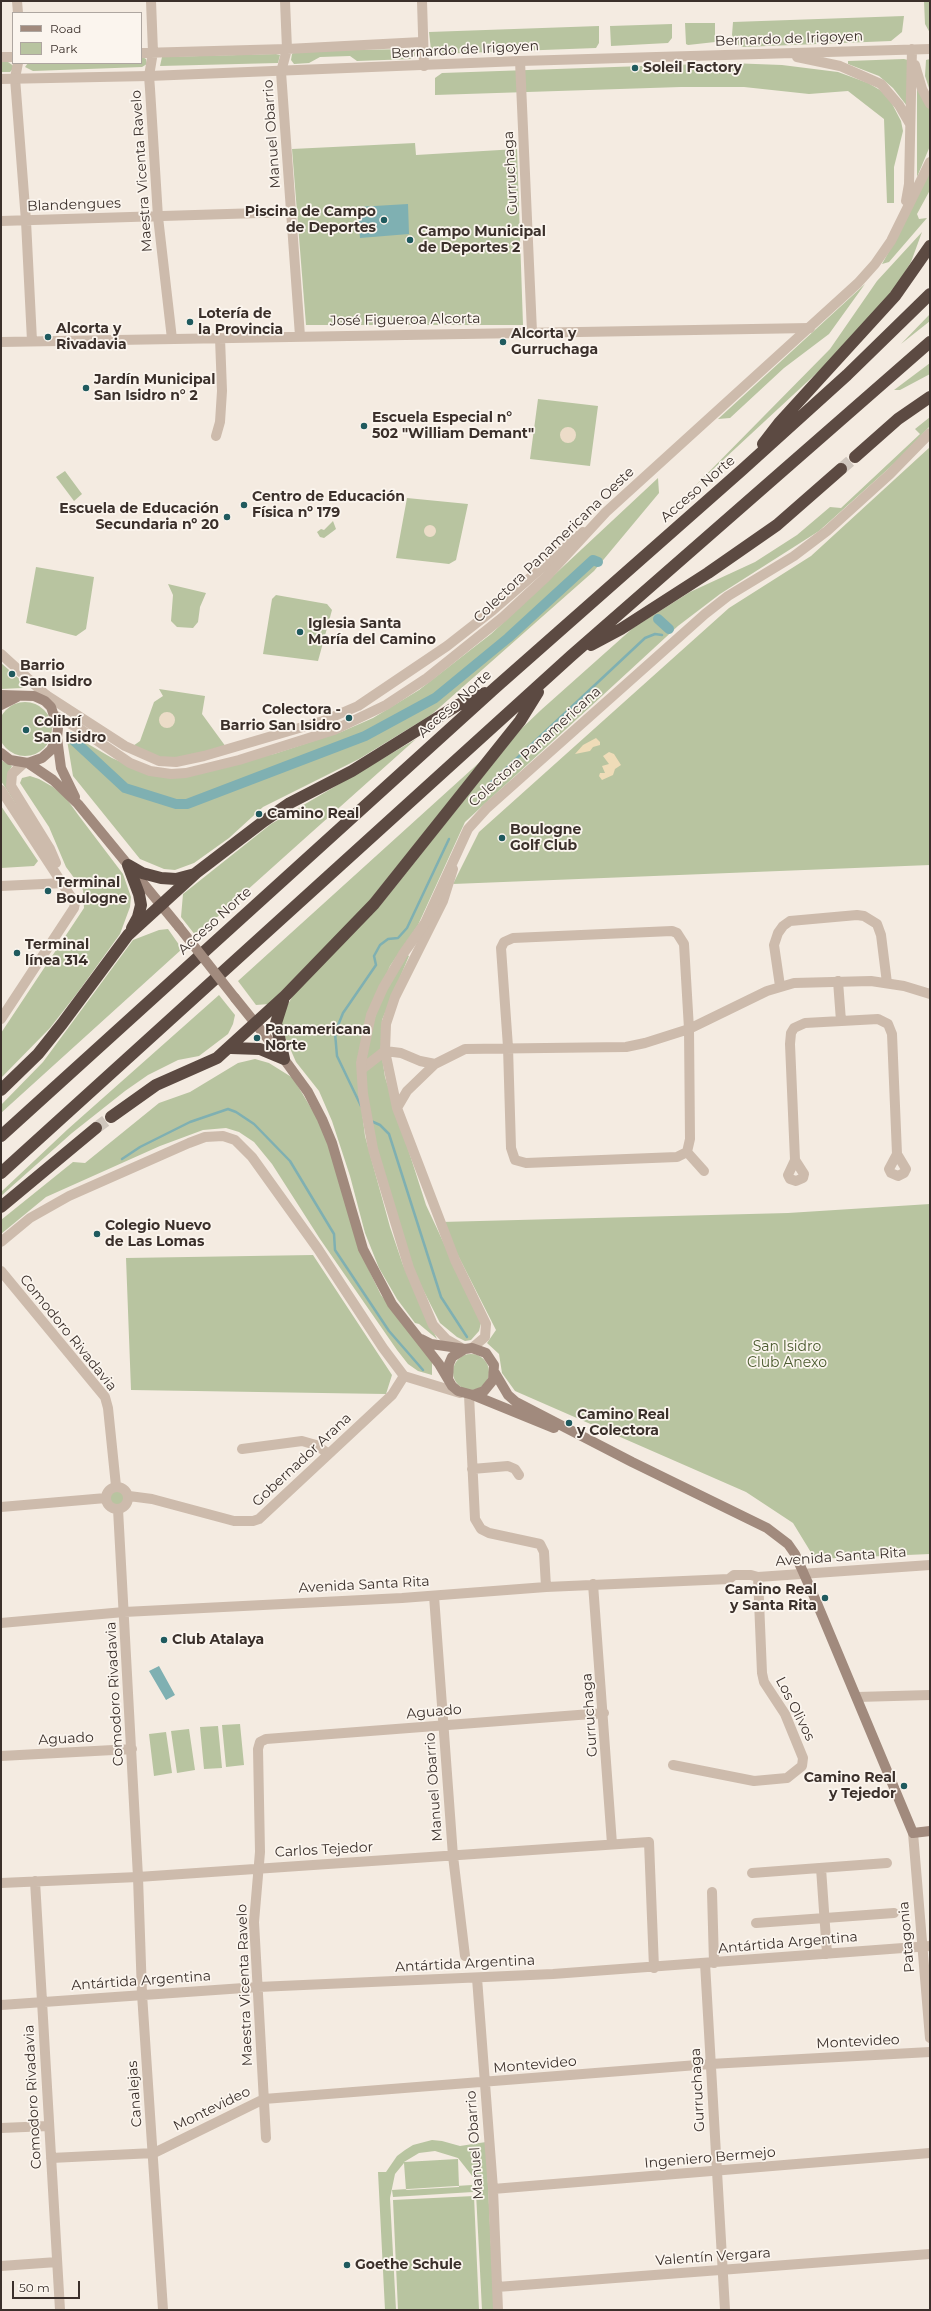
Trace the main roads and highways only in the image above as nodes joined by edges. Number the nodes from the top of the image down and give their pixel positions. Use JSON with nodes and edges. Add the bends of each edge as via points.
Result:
{"nodes":[{"id":1,"x":930,"y":246,"type":"edge"},
{"id":2,"x":930,"y":294,"type":"edge"},
{"id":3,"x":930,"y":342,"type":"edge"},
{"id":4,"x":930,"y":398,"type":"edge"},
{"id":5,"x":855,"y":457,"type":"tunnel mouth"},
{"id":6,"x":841,"y":469,"type":"tunnel mouth"},
{"id":7,"x":742,"y":470,"type":"junction"},
{"id":8,"x":571,"y":656,"type":"junction"},
{"id":9,"x":548,"y":678,"type":"junction"},
{"id":10,"x":495,"y":688,"type":"junction"},
{"id":11,"x":1,"y":695,"type":"edge"},
{"id":12,"x":20,"y":695,"type":"junction"},
{"id":13,"x":1,"y":705,"type":"edge"},
{"id":14,"x":57,"y":738,"type":"junction"},
{"id":15,"x":1,"y":753,"type":"edge"},
{"id":16,"x":26,"y":763,"type":"junction"},
{"id":17,"x":78,"y":804,"type":"junction"},
{"id":18,"x":128,"y":865,"type":"junction"},
{"id":19,"x":196,"y":873,"type":"junction"},
{"id":20,"x":162,"y":905,"type":"junction"},
{"id":21,"x":128,"y":936,"type":"junction"},
{"id":22,"x":285,"y":996,"type":"junction"},
{"id":23,"x":256,"y":1024,"type":"junction"},
{"id":24,"x":230,"y":1048,"type":"junction"},
{"id":25,"x":284,"y":1059,"type":"junction"},
{"id":26,"x":1,"y":1090,"type":"edge"},
{"id":27,"x":111,"y":1117,"type":"tunnel mouth"},
{"id":28,"x":96,"y":1128,"type":"tunnel mouth"},
{"id":29,"x":1,"y":1136,"type":"edge"},
{"id":30,"x":1,"y":1173,"type":"edge"},
{"id":31,"x":1,"y":1207,"type":"edge"},
{"id":32,"x":419,"y":1338,"type":"junction"},
{"id":33,"x":466,"y":1348,"type":"junction"},
{"id":34,"x":495,"y":1373,"type":"junction"},
{"id":35,"x":448,"y":1379,"type":"junction"},
{"id":36,"x":469,"y":1395,"type":"junction"},
{"id":37,"x":632,"y":1462,"type":"junction"},
{"id":38,"x":930,"y":1832,"type":"edge"}],
"edges":[{"from":1,"to":7,"type":"highway","via":[[895,296],[780,422]]},
{"from":2,"to":7,"type":"highway","name":"Acceso Norte","via":[[847,375]]},
{"from":3,"to":8,"type":"highway"},
{"from":4,"to":5,"type":"highway","via":[[898,419]]},
{"from":6,"to":8,"type":"highway","via":[[777,525],[708,573],[621,629]]},
{"from":7,"to":10,"type":"highway","name":"Acceso Norte"},
{"from":8,"to":9,"type":"highway"},
{"from":9,"to":22,"type":"highway","via":[[520,721],[383,893]]},
{"from":9,"to":30,"type":"highway"},
{"from":10,"to":19,"type":"highway","via":[[458,705],[352,771],[290,803]]},
{"from":10,"to":29,"type":"highway","name":"Acceso Norte"},
{"from":11,"to":12,"type":"main road"},
{"from":12,"to":13,"type":"main road"},
{"from":12,"to":14,"type":"main road","via":[[45,698],[56,716]]},
{"from":14,"to":16,"type":"main road","via":[[51,750],[42,758]]},
{"from":14,"to":17,"type":"main road","via":[[61,768]]},
{"from":15,"to":16,"type":"main road","via":[[10,760]]},
{"from":16,"to":17,"type":"main road","via":[[53,780]]},
{"from":17,"to":18,"type":"main road"},
{"from":18,"to":19,"type":"highway","via":[[161,878],[176,878]]},
{"from":18,"to":20,"type":"main road"},
{"from":18,"to":21,"type":"highway","via":[[141,905],[138,918]]},
{"from":19,"to":20,"type":"highway"},
{"from":20,"to":21,"type":"highway"},
{"from":20,"to":23,"type":"main road","bridge":true},
{"from":21,"to":26,"type":"highway","via":[[38,1054]]},
{"from":22,"to":23,"type":"highway"},
{"from":22,"to":25,"type":"highway","via":[[276,1023]]},
{"from":23,"to":24,"type":"highway"},
{"from":23,"to":25,"type":"main road"},
{"from":24,"to":25,"type":"highway","via":[[260,1050]]},
{"from":24,"to":27,"type":"highway","via":[[208,1064],[156,1085]]},
{"from":25,"to":32,"type":"main road","via":[[308,1092],[332,1143],[356,1229],[372,1268],[392,1304]]},
{"from":28,"to":31,"type":"highway"},
{"from":32,"to":33,"type":"main road","via":[[436,1345]]},
{"from":32,"to":35,"type":"main road"},
{"from":33,"to":34,"type":"main road","via":[[486,1353],[491,1359]]},
{"from":33,"to":35,"type":"main road","via":[[452,1357],[447,1371]]},
{"from":34,"to":36,"type":"main road","via":[[484,1392]]},
{"from":34,"to":37,"type":"main road","via":[[508,1395],[516,1402]]},
{"from":35,"to":36,"type":"main road","via":[[458,1391]]},
{"from":36,"to":37,"type":"main road"},
{"from":37,"to":38,"type":"main road","via":[[780,1536],[796,1554],[913,1833]]}]}
